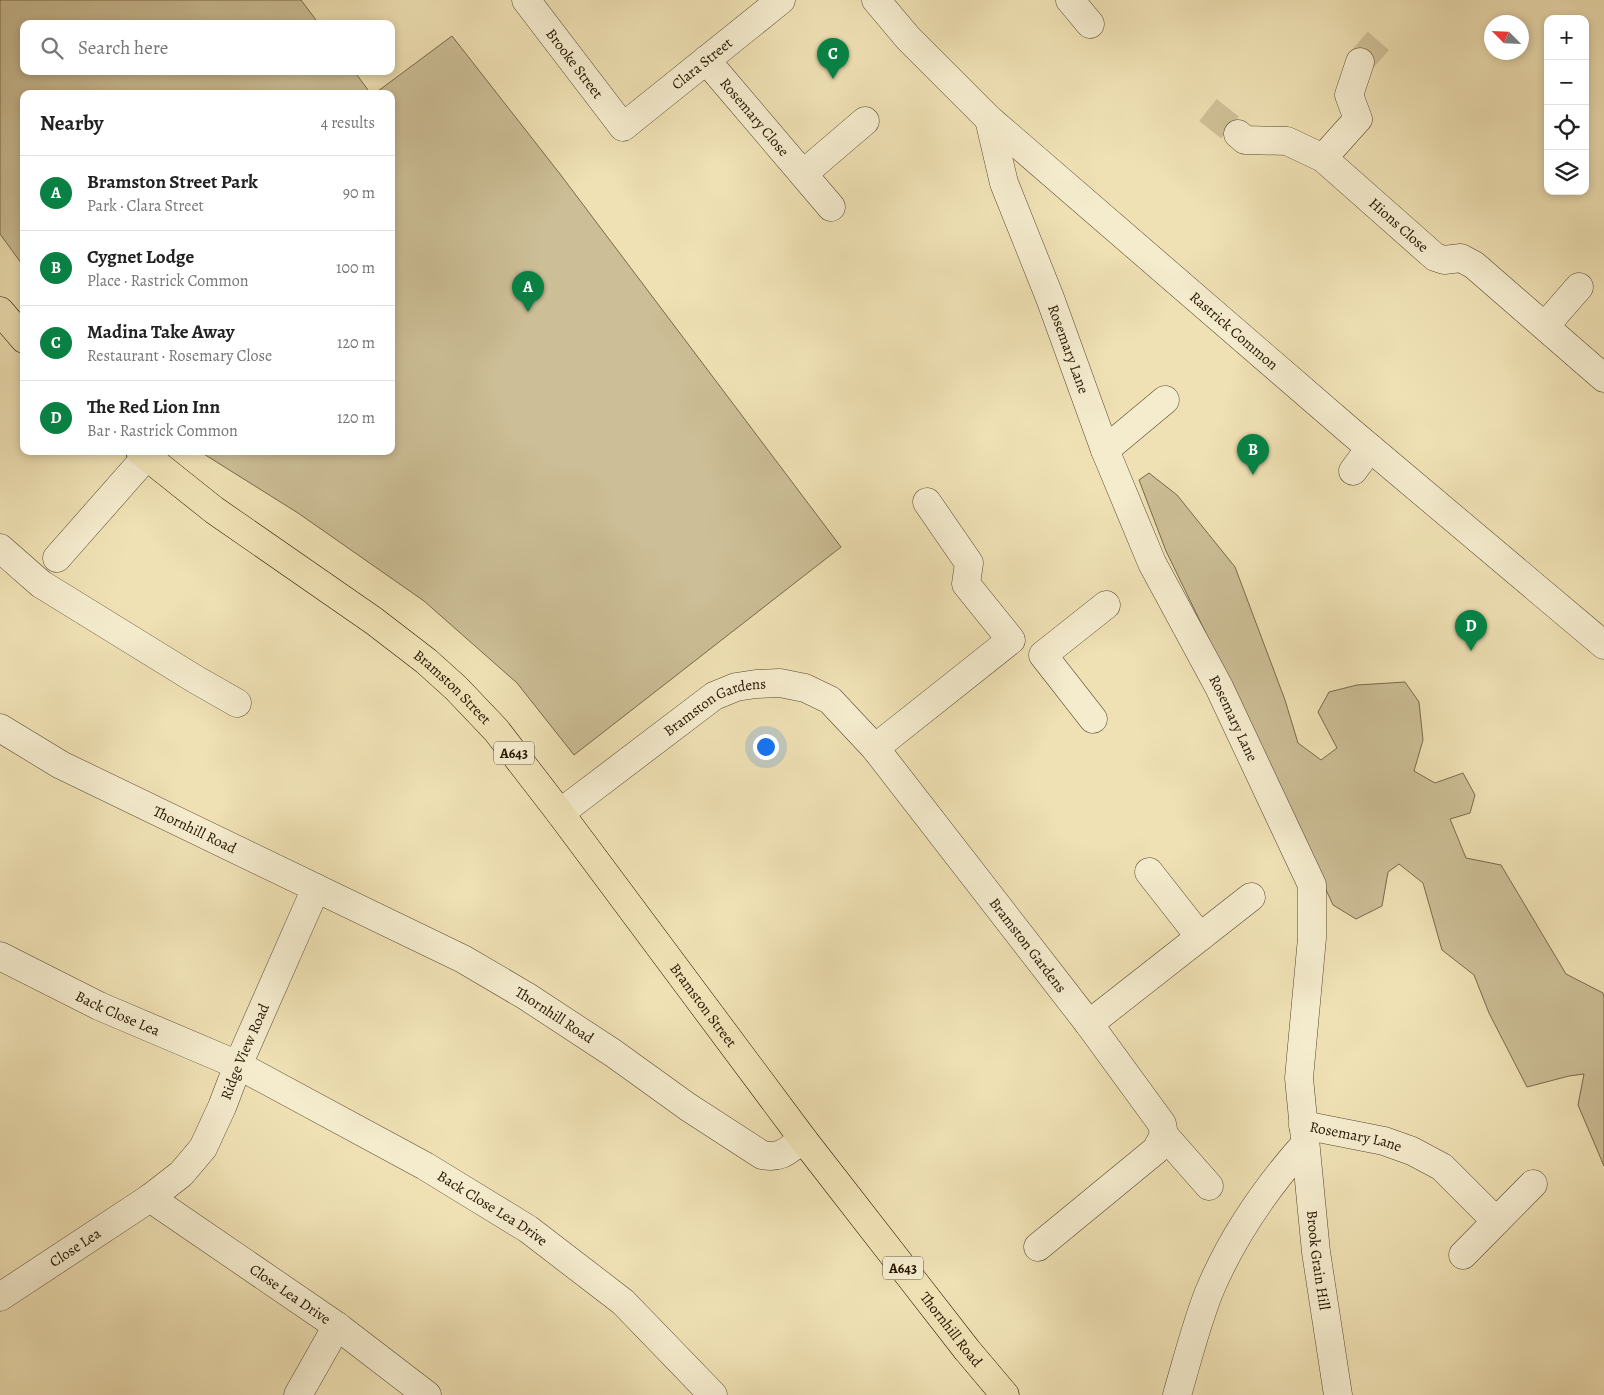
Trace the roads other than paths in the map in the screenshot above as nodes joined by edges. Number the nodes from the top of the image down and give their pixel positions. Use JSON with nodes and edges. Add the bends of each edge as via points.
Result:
{"nodes":[{"id":1,"x":526,"y":0,"type":"edge"},
{"id":2,"x":781,"y":0,"type":"edge"},
{"id":3,"x":876,"y":0,"type":"edge"},
{"id":4,"x":1070,"y":0,"type":"edge"},
{"id":5,"x":1090,"y":24,"type":"dead end"},
{"id":6,"x":706,"y":60,"type":"junction"},
{"id":7,"x":1360,"y":62,"type":"tunnel mouth"},
{"id":8,"x":989,"y":119,"type":"junction"},
{"id":9,"x":865,"y":121,"type":"dead end"},
{"id":10,"x":623,"y":127,"type":"joint"},
{"id":11,"x":1238,"y":134,"type":"tunnel mouth"},
{"id":12,"x":1323,"y":158,"type":"junction"},
{"id":13,"x":803,"y":174,"type":"junction"},
{"id":14,"x":831,"y":208,"type":"dead end"},
{"id":15,"x":1579,"y":287,"type":"dead end"},
{"id":16,"x":1545,"y":326,"type":"junction"},
{"id":17,"x":1604,"y":378,"type":"edge"},
{"id":18,"x":1165,"y":400,"type":"dead end"},
{"id":19,"x":1370,"y":448,"type":"junction"},
{"id":20,"x":1105,"y":450,"type":"junction"},
{"id":21,"x":142,"y":455,"type":"edge"},
{"id":22,"x":144,"y":455,"type":"edge"},
{"id":23,"x":1352,"y":471,"type":"dead end"},
{"id":24,"x":927,"y":502,"type":"dead end"},
{"id":25,"x":0,"y":548,"type":"edge"},
{"id":26,"x":57,"y":558,"type":"dead end"},
{"id":27,"x":1106,"y":605,"type":"dead end"},
{"id":28,"x":1011,"y":640,"type":"junction"},
{"id":29,"x":1604,"y":645,"type":"edge"},
{"id":30,"x":1042,"y":655,"type":"junction"},
{"id":31,"x":237,"y":702,"type":"dead end"},
{"id":32,"x":1093,"y":719,"type":"dead end"},
{"id":33,"x":0,"y":728,"type":"edge"},
{"id":34,"x":875,"y":748,"type":"junction"},
{"id":35,"x":560,"y":813,"type":"junction"},
{"id":36,"x":1149,"y":872,"type":"dead end"},
{"id":37,"x":316,"y":888,"type":"junction"},
{"id":38,"x":1250,"y":898,"type":"dead end"},
{"id":39,"x":1200,"y":937,"type":"junction"},
{"id":40,"x":0,"y":956,"type":"edge"},
{"id":41,"x":1089,"y":1024,"type":"junction"},
{"id":42,"x":238,"y":1065,"type":"junction"},
{"id":43,"x":1164,"y":1134,"type":"junction"},
{"id":44,"x":1304,"y":1135,"type":"junction"},
{"id":45,"x":803,"y":1139,"type":"junction"},
{"id":46,"x":1533,"y":1184,"type":"dead end"},
{"id":47,"x":1209,"y":1186,"type":"dead end"},
{"id":48,"x":150,"y":1198,"type":"junction"},
{"id":49,"x":1496,"y":1221,"type":"junction"},
{"id":50,"x":1038,"y":1248,"type":"dead end"},
{"id":51,"x":1463,"y":1255,"type":"dead end"},
{"id":52,"x":0,"y":1297,"type":"edge"},
{"id":53,"x":337,"y":1326,"type":"junction"},
{"id":54,"x":298,"y":1395,"type":"edge"},
{"id":55,"x":426,"y":1395,"type":"edge"},
{"id":56,"x":713,"y":1395,"type":"edge"},
{"id":57,"x":1005,"y":1395,"type":"edge"},
{"id":58,"x":1177,"y":1395,"type":"edge"},
{"id":59,"x":1338,"y":1395,"type":"edge"}],
"edges":[{"from":1,"to":10,"type":"street","name":"Brooke Street"},
{"from":2,"to":6,"type":"street","name":"Clara Street"},
{"from":3,"to":8,"type":"street","name":"Rastrick Common","via":[[908,38]]},
{"from":4,"to":5,"type":"street"},
{"from":6,"to":10,"type":"street","name":"Clara Street"},
{"from":6,"to":13,"type":"street","name":"Rosemary Close"},
{"from":7,"to":12,"type":"street","via":[[1349,95],[1358,119]]},
{"from":8,"to":19,"type":"street","name":"Rastrick Common"},
{"from":8,"to":20,"type":"street","name":"Rosemary Lane","via":[[1004,184],[1050,298]]},
{"from":9,"to":13,"type":"street"},
{"from":11,"to":12,"type":"street","name":"Hions Close","via":[[1245,140],[1287,141]]},
{"from":12,"to":16,"type":"street","name":"Hions Close","via":[[1435,257],[1444,260],[1461,258],[1474,266]]},
{"from":13,"to":14,"type":"street","name":"Rosemary Close"},
{"from":15,"to":16,"type":"street"},
{"from":16,"to":17,"type":"street","name":"Hions Close"},
{"from":18,"to":20,"type":"street"},
{"from":19,"to":23,"type":"street"},
{"from":19,"to":29,"type":"street","name":"Rastrick Common"},
{"from":20,"to":44,"type":"street","name":"Rosemary Lane","via":[[1152,563],[1219,687],[1312,885],[1312,938],[1299,1078]]},
{"from":21,"to":26,"type":"street"},
{"from":22,"to":35,"type":"main road","name":"Bramston Street","number":"A643","via":[[214,510],[426,661],[496,730]]},
{"from":24,"to":28,"type":"street","via":[[969,563],[966,584]]},
{"from":25,"to":31,"type":"street","via":[[41,584]]},
{"from":27,"to":30,"type":"street"},
{"from":28,"to":30,"type":"street"},
{"from":28,"to":34,"type":"street"},
{"from":30,"to":32,"type":"street"},
{"from":33,"to":37,"type":"street","name":"Thornhill Road","via":[[61,765]]},
{"from":34,"to":35,"type":"street","name":"Bramston Gardens","via":[[830,700],[805,688],[780,684],[736,687],[714,696]]},
{"from":34,"to":41,"type":"street","name":"Bramston Gardens"},
{"from":35,"to":45,"type":"main road","name":"Bramston Street","number":"A643"},
{"from":36,"to":39,"type":"street"},
{"from":37,"to":42,"type":"street","name":"Ridge View Road"},
{"from":37,"to":45,"type":"street","name":"Thornhill Road","via":[[462,959],[526,996],[762,1155],[782,1155]]},
{"from":38,"to":39,"type":"street"},
{"from":39,"to":41,"type":"street"},
{"from":40,"to":42,"type":"street","name":"Back Close Lea","via":[[99,1006]]},
{"from":41,"to":43,"type":"street","name":"Bramston Gardens","via":[[1162,1124]]},
{"from":42,"to":48,"type":"street","name":"Ridge View Road","via":[[203,1148],[182,1174]]},
{"from":42,"to":56,"type":"street","name":"Back Close Lea Drive","via":[[425,1166],[528,1229],[623,1302]]},
{"from":43,"to":47,"type":"street","name":"Bramston Gardens"},
{"from":43,"to":50,"type":"street","via":[[1156,1150]]},
{"from":44,"to":49,"type":"street","name":"Rosemary Lane","via":[[1358,1135],[1412,1151],[1442,1167]]},
{"from":44,"to":58,"type":"street","via":[[1239,1232],[1209,1292]]},
{"from":44,"to":59,"type":"street","name":"Brook Grain Hill","via":[[1316,1252]]},
{"from":45,"to":57,"type":"main road","name":"Thornhill Road","number":"A643"},
{"from":46,"to":49,"type":"street"},
{"from":48,"to":52,"type":"street","name":"Close Lea"},
{"from":48,"to":53,"type":"street","name":"Close Lea Drive"},
{"from":49,"to":51,"type":"street"},
{"from":53,"to":54,"type":"street"},
{"from":53,"to":55,"type":"street","name":"Close Lea Drive"}]}
